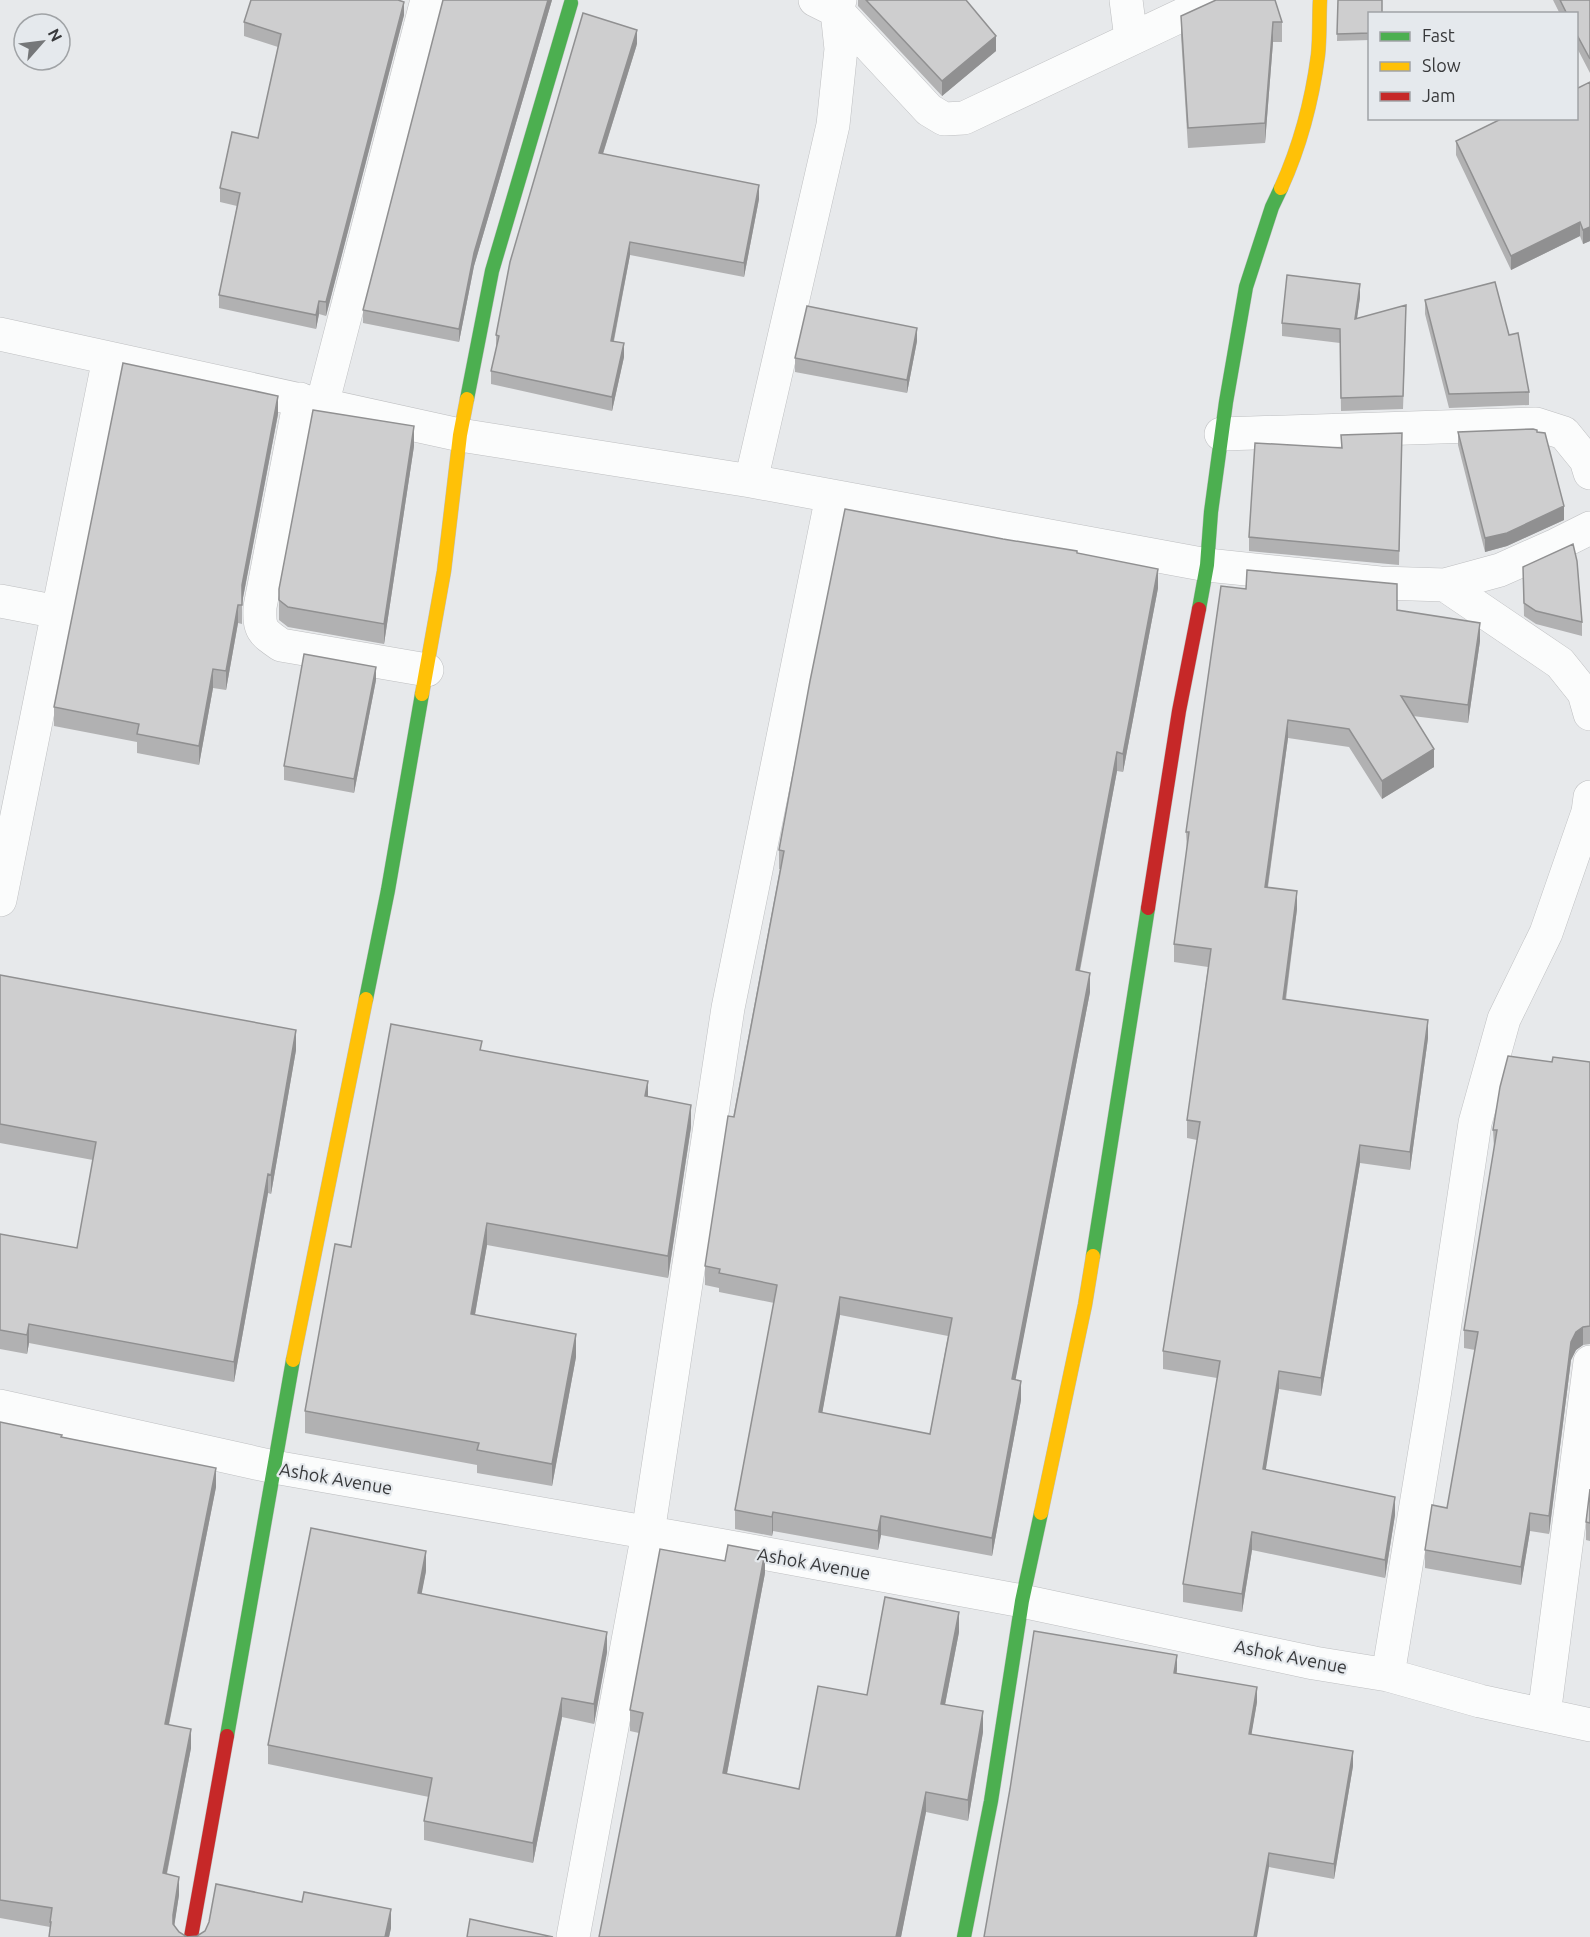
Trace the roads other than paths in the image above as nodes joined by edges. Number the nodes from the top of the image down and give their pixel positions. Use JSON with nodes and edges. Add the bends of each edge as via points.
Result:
{"nodes":[{"id":1,"x":427,"y":0,"type":"edge"},
{"id":2,"x":1126,"y":0,"type":"edge"},
{"id":3,"x":1214,"y":0,"type":"edge"},
{"id":4,"x":1320,"y":0,"type":"edge"},
{"id":5,"x":571,"y":3,"type":"dead end"},
{"id":6,"x":831,"y":4,"type":"edge"},
{"id":7,"x":1131,"y":39,"type":"junction"},
{"id":8,"x":0,"y":334,"type":"edge"},
{"id":9,"x":109,"y":358,"type":"junction"},
{"id":10,"x":311,"y":402,"type":"junction"},
{"id":11,"x":1221,"y":434,"type":"junction"},
{"id":12,"x":460,"y":435,"type":"junction"},
{"id":13,"x":1590,"y":473,"type":"edge"},
{"id":14,"x":751,"y":481,"type":"junction"},
{"id":15,"x":832,"y":496,"type":"junction"},
{"id":16,"x":1590,"y":528,"type":"edge"},
{"id":17,"x":1207,"y":565,"type":"junction"},
{"id":18,"x":1445,"y":585,"type":"junction"},
{"id":19,"x":0,"y":601,"type":"edge"},
{"id":20,"x":58,"y":612,"type":"junction"},
{"id":21,"x":427,"y":670,"type":"junction"},
{"id":22,"x":1590,"y":714,"type":"edge"},
{"id":23,"x":1589,"y":807,"type":"edge"},
{"id":24,"x":0,"y":900,"type":"edge"},
{"id":25,"x":1590,"y":1362,"type":"edge"},
{"id":26,"x":0,"y":1406,"type":"edge"},
{"id":27,"x":274,"y":1467,"type":"junction"},
{"id":28,"x":648,"y":1533,"type":"junction"},
{"id":29,"x":1022,"y":1601,"type":"junction"},
{"id":30,"x":1388,"y":1675,"type":"junction"},
{"id":31,"x":1544,"y":1715,"type":"junction"},
{"id":32,"x":1590,"y":1725,"type":"edge"},
{"id":33,"x":191,"y":1937,"type":"edge"},
{"id":34,"x":573,"y":1937,"type":"edge"},
{"id":35,"x":964,"y":1937,"type":"edge"}],
"edges":[{"from":1,"to":10,"type":"street"},
{"from":2,"to":7,"type":"street"},
{"from":3,"to":7,"type":"street"},
{"from":4,"to":11,"type":"street","via":[[1318,54],[1305,123],[1246,287]]},
{"from":5,"to":12,"type":"street","via":[[492,271]]},
{"from":6,"to":7,"type":"street","via":[[929,110],[944,119],[964,118]]},
{"from":6,"to":14,"type":"street","via":[[841,49],[833,125]]},
{"from":8,"to":9,"type":"street"},
{"from":9,"to":10,"type":"street"},
{"from":9,"to":20,"type":"street"},
{"from":10,"to":12,"type":"street"},
{"from":10,"to":21,"type":"street","via":[[259,623],[266,635],[281,645]]},
{"from":11,"to":13,"type":"street","via":[[1536,424],[1564,433],[1586,460]]},
{"from":11,"to":17,"type":"street"},
{"from":12,"to":14,"type":"street"},
{"from":12,"to":21,"type":"street","via":[[444,571]]},
{"from":14,"to":15,"type":"street"},
{"from":15,"to":17,"type":"street"},
{"from":15,"to":28,"type":"street","via":[[728,1008]]},
{"from":16,"to":18,"type":"street","via":[[1500,570]]},
{"from":17,"to":18,"type":"street","via":[[1380,583]]},
{"from":17,"to":29,"type":"street","via":[[1179,711],[1087,1293]]},
{"from":18,"to":22,"type":"street","via":[[1560,663],[1584,693]]},
{"from":19,"to":20,"type":"street"},
{"from":20,"to":24,"type":"street"},
{"from":21,"to":27,"type":"street","via":[[388,890]]},
{"from":23,"to":30,"type":"street","via":[[1546,933],[1504,1019],[1475,1123]]},
{"from":25,"to":31,"type":"street"},
{"from":26,"to":27,"type":"street","name":"Ashok Avenue"},
{"from":27,"to":28,"type":"street","name":"Ashok Avenue"},
{"from":27,"to":33,"type":"street"},
{"from":28,"to":29,"type":"street","name":"Ashok Avenue"},
{"from":28,"to":34,"type":"street"},
{"from":29,"to":30,"type":"street","name":"Ashok Avenue"},
{"from":29,"to":35,"type":"street","via":[[991,1801]]},
{"from":30,"to":31,"type":"street","name":"Ashok Avenue"},
{"from":31,"to":32,"type":"street","name":"Ashok Avenue"}]}
